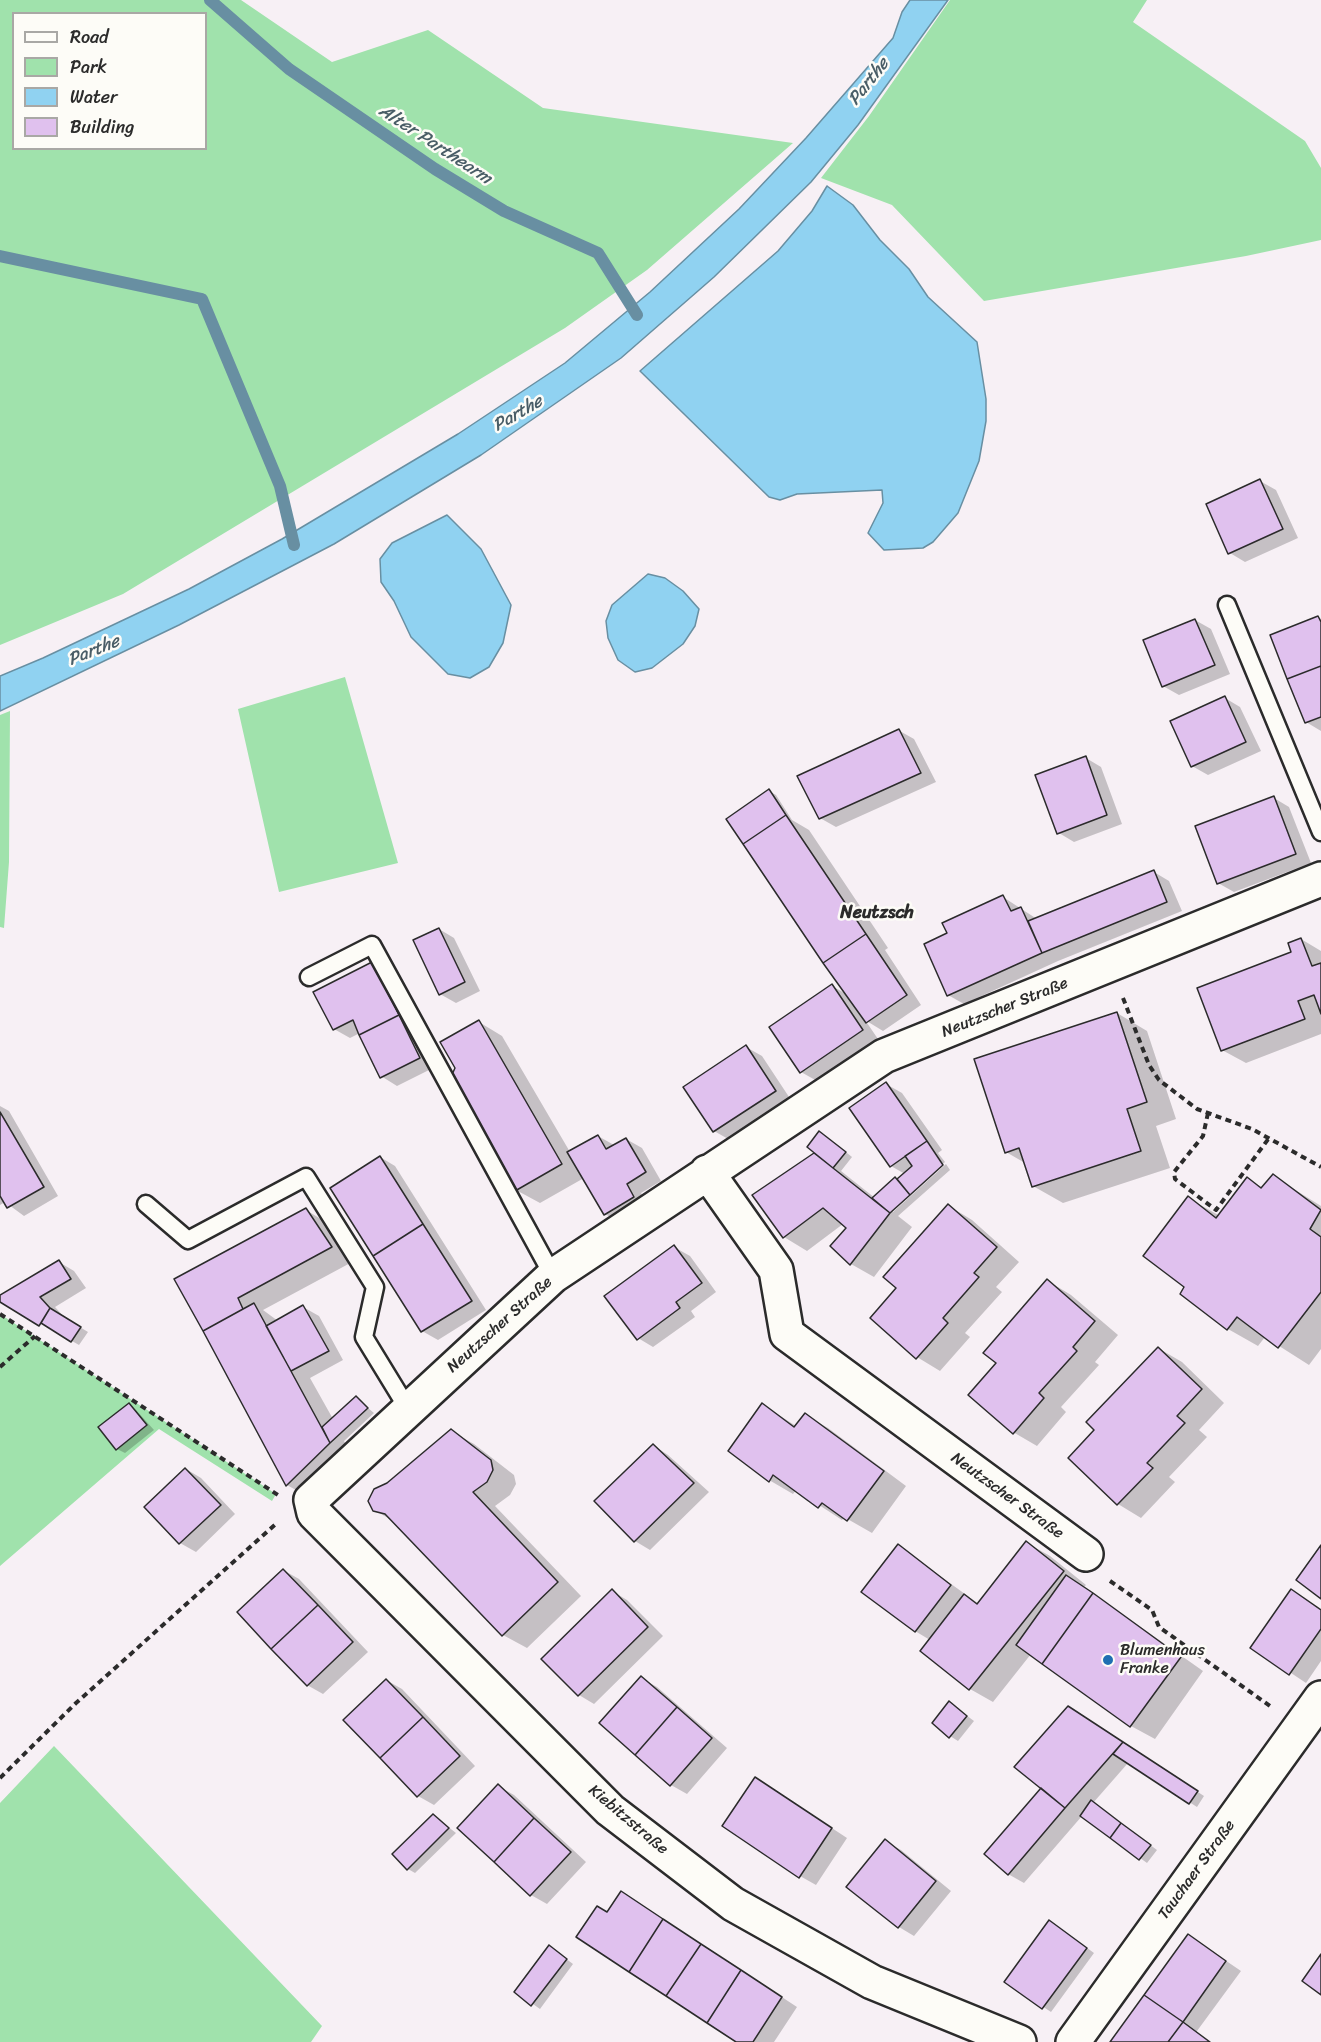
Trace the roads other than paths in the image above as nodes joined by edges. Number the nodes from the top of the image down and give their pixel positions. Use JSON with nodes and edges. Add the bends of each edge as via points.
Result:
{"nodes":[{"id":1,"x":1227,"y":605,"type":"dead end"},
{"id":2,"x":1321,"y":832,"type":"edge"},
{"id":3,"x":1321,"y":879,"type":"edge"},
{"id":4,"x":309,"y":977,"type":"dead end"},
{"id":5,"x":707,"y":1172,"type":"junction"},
{"id":6,"x":146,"y":1204,"type":"dead end"},
{"id":7,"x":553,"y":1276,"type":"junction"},
{"id":8,"x":408,"y":1409,"type":"junction"},
{"id":9,"x":311,"y":1500,"type":"joint"},
{"id":10,"x":1086,"y":1554,"type":"road end"},
{"id":11,"x":1321,"y":1698,"type":"edge"},
{"id":12,"x":1019,"y":2042,"type":"edge"},
{"id":13,"x":1072,"y":2042,"type":"edge"}],
"edges":[{"from":1,"to":2,"type":"lane"},
{"from":3,"to":5,"type":"street","name":"Neutzscher Straße","via":[[884,1056]]},
{"from":4,"to":7,"type":"lane","via":[[372,945]]},
{"from":5,"to":7,"type":"street","name":"Neutzscher Straße"},
{"from":5,"to":10,"type":"street","name":"Neutzscher Straße","via":[[776,1270],[787,1334]]},
{"from":6,"to":8,"type":"lane","via":[[188,1240],[306,1177],[375,1287],[364,1337]]},
{"from":7,"to":8,"type":"street","name":"Neutzscher Straße"},
{"from":8,"to":9,"type":"street","name":"Neutzscher Straße"},
{"from":9,"to":12,"type":"street","name":"Kiebitzstraße","via":[[314,1513],[610,1810],[733,1904],[872,1982]]},
{"from":11,"to":13,"type":"street","name":"Tauchaer Straße"}]}
